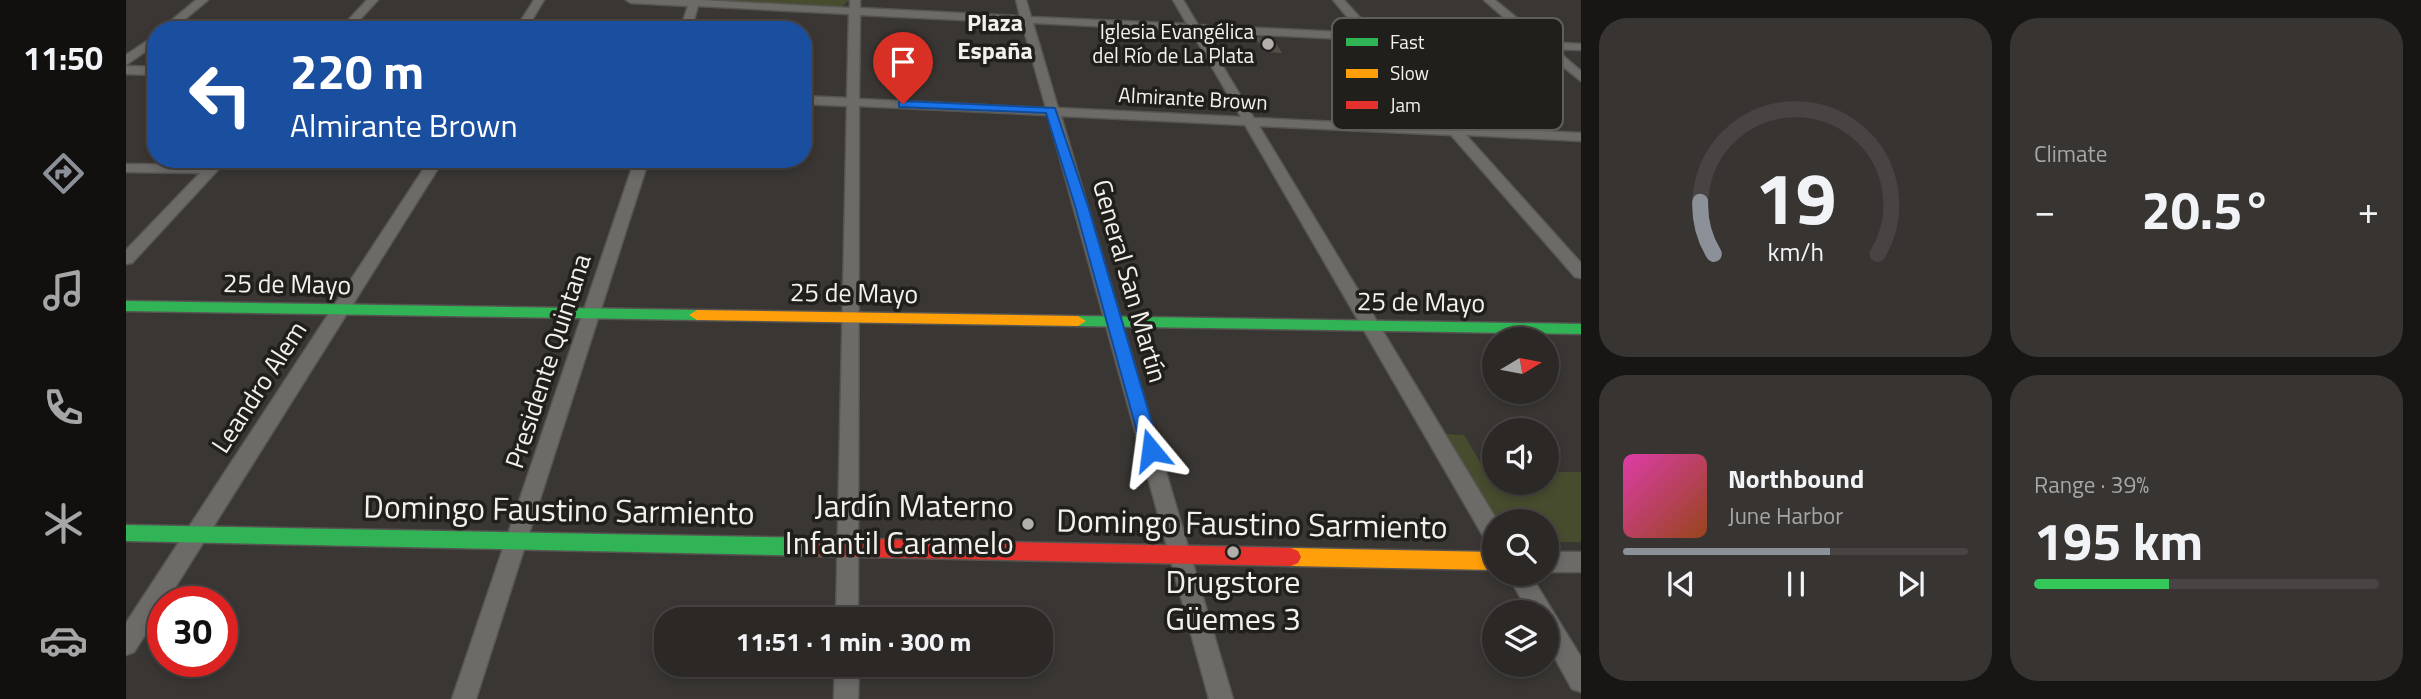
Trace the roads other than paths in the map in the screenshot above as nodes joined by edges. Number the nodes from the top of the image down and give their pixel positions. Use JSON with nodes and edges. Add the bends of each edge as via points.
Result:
{"nodes":[{"id":1,"x":203,"y":0,"type":"edge"},
{"id":2,"x":373,"y":0,"type":"edge"},
{"id":3,"x":539,"y":0,"type":"edge"},
{"id":4,"x":631,"y":0,"type":"edge"},
{"id":5,"x":1021,"y":0,"type":"edge"},
{"id":6,"x":1178,"y":0,"type":"edge"},
{"id":7,"x":1338,"y":0,"type":"edge"},
{"id":8,"x":1489,"y":0,"type":"edge"},
{"id":9,"x":694,"y":2,"type":"edge"},
{"id":10,"x":855,"y":6,"type":"edge"},
{"id":11,"x":1354,"y":18,"type":"edge"},
{"id":12,"x":1511,"y":18,"type":"edge"},
{"id":13,"x":1026,"y":20,"type":"junction"},
{"id":14,"x":177,"y":21,"type":"edge"},
{"id":15,"x":353,"y":21,"type":"edge"},
{"id":16,"x":526,"y":21,"type":"edge"},
{"id":17,"x":688,"y":21,"type":"edge"},
{"id":18,"x":1195,"y":28,"type":"junction"},
{"id":19,"x":1332,"y":34,"type":"edge"},
{"id":20,"x":147,"y":44,"type":"edge"},
{"id":21,"x":1563,"y":47,"type":"edge"},
{"id":22,"x":1581,"y":47,"type":"edge"},
{"id":23,"x":126,"y":61,"type":"edge"},
{"id":24,"x":1563,"y":62,"type":"edge"},
{"id":25,"x":126,"y":70,"type":"edge"},
{"id":26,"x":147,"y":71,"type":"edge"},
{"id":27,"x":1581,"y":77,"type":"edge"},
{"id":28,"x":812,"y":100,"type":"edge"},
{"id":29,"x":853,"y":102,"type":"junction"},
{"id":30,"x":1051,"y":110,"type":"junction"},
{"id":31,"x":1251,"y":122,"type":"junction"},
{"id":32,"x":1332,"y":126,"type":"edge"},
{"id":33,"x":1415,"y":130,"type":"edge"},
{"id":34,"x":1456,"y":132,"type":"junction"},
{"id":35,"x":1581,"y":137,"type":"edge"},
{"id":36,"x":147,"y":167,"type":"edge"},
{"id":37,"x":126,"y":168,"type":"edge"},
{"id":38,"x":212,"y":168,"type":"edge"},
{"id":39,"x":431,"y":168,"type":"edge"},
{"id":40,"x":639,"y":168,"type":"edge"},
{"id":41,"x":126,"y":258,"type":"edge"},
{"id":42,"x":1581,"y":273,"type":"edge"},
{"id":43,"x":126,"y":306,"type":"edge"},
{"id":44,"x":341,"y":310,"type":"junction"},
{"id":45,"x":591,"y":313,"type":"junction"},
{"id":46,"x":849,"y":317,"type":"junction"},
{"id":47,"x":1114,"y":321,"type":"junction"},
{"id":48,"x":1370,"y":326,"type":"junction"},
{"id":49,"x":1581,"y":329,"type":"edge"},
{"id":50,"x":1482,"y":514,"type":"edge"},
{"id":51,"x":126,"y":533,"type":"edge"},
{"id":52,"x":196,"y":534,"type":"junction"},
{"id":53,"x":517,"y":540,"type":"junction"},
{"id":54,"x":848,"y":547,"type":"junction"},
{"id":55,"x":1180,"y":553,"type":"junction"},
{"id":56,"x":1482,"y":561,"type":"edge"},
{"id":57,"x":1559,"y":562,"type":"edge"},
{"id":58,"x":1581,"y":562,"type":"edge"},
{"id":59,"x":847,"y":607,"type":"edge"},
{"id":60,"x":1559,"y":642,"type":"edge"},
{"id":61,"x":126,"y":644,"type":"edge"},
{"id":62,"x":847,"y":677,"type":"edge"},
{"id":63,"x":1581,"y":680,"type":"edge"},
{"id":64,"x":464,"y":699,"type":"edge"},
{"id":65,"x":846,"y":699,"type":"edge"},
{"id":66,"x":1222,"y":699,"type":"edge"}],
"edges":[{"from":1,"to":14,"type":"street"},
{"from":2,"to":15,"type":"street"},
{"from":3,"to":16,"type":"street"},
{"from":4,"to":9,"type":"street"},
{"from":5,"to":13,"type":"street","name":"General San Martín"},
{"from":6,"to":18,"type":"street"},
{"from":7,"to":11,"type":"street"},
{"from":8,"to":12,"type":"street"},
{"from":9,"to":10,"type":"street"},
{"from":9,"to":17,"type":"street"},
{"from":10,"to":13,"type":"street"},
{"from":10,"to":29,"type":"street"},
{"from":13,"to":18,"type":"street"},
{"from":13,"to":30,"type":"street","name":"General San Martín"},
{"from":18,"to":19,"type":"street"},
{"from":18,"to":31,"type":"street"},
{"from":20,"to":23,"type":"street"},
{"from":21,"to":22,"type":"street"},
{"from":24,"to":27,"type":"street"},
{"from":25,"to":26,"type":"street"},
{"from":28,"to":29,"type":"street","name":"Almirante Brown"},
{"from":29,"to":30,"type":"street","name":"Almirante Brown"},
{"from":29,"to":46,"type":"street"},
{"from":30,"to":31,"type":"street","name":"Almirante Brown"},
{"from":30,"to":47,"type":"street","name":"General San Martín"},
{"from":31,"to":32,"type":"street","name":"Almirante Brown"},
{"from":31,"to":48,"type":"street"},
{"from":33,"to":34,"type":"street","name":"Almirante Brown"},
{"from":34,"to":35,"type":"street","name":"Almirante Brown"},
{"from":34,"to":42,"type":"street"},
{"from":36,"to":37,"type":"street"},
{"from":38,"to":41,"type":"street"},
{"from":39,"to":44,"type":"street","name":"Leandro Alem"},
{"from":40,"to":45,"type":"street","name":"Presidente Quintana"},
{"from":43,"to":44,"type":"street","name":"25 de Mayo"},
{"from":44,"to":45,"type":"street","name":"25 de Mayo"},
{"from":44,"to":52,"type":"street","name":"Leandro Alem"},
{"from":45,"to":46,"type":"street","name":"25 de Mayo"},
{"from":45,"to":53,"type":"street","name":"Presidente Quintana"},
{"from":46,"to":47,"type":"street","name":"25 de Mayo"},
{"from":46,"to":54,"type":"street"},
{"from":47,"to":48,"type":"street","name":"25 de Mayo"},
{"from":47,"to":55,"type":"street","name":"General San Martín"},
{"from":48,"to":49,"type":"street","name":"25 de Mayo"},
{"from":48,"to":50,"type":"street"},
{"from":51,"to":52,"type":"street","name":"Domingo Faustino Sarmiento"},
{"from":52,"to":53,"type":"street","name":"Domingo Faustino Sarmiento"},
{"from":52,"to":61,"type":"street","name":"Leandro Alem"},
{"from":53,"to":54,"type":"street","name":"Domingo Faustino Sarmiento"},
{"from":53,"to":64,"type":"street","name":"Presidente Quintana"},
{"from":54,"to":55,"type":"street","name":"Domingo Faustino Sarmiento"},
{"from":54,"to":59,"type":"street"},
{"from":55,"to":56,"type":"street","name":"Domingo Faustino Sarmiento"},
{"from":55,"to":66,"type":"street","name":"General San Martín"},
{"from":57,"to":58,"type":"street"},
{"from":60,"to":63,"type":"street"},
{"from":62,"to":65,"type":"street"}]}
